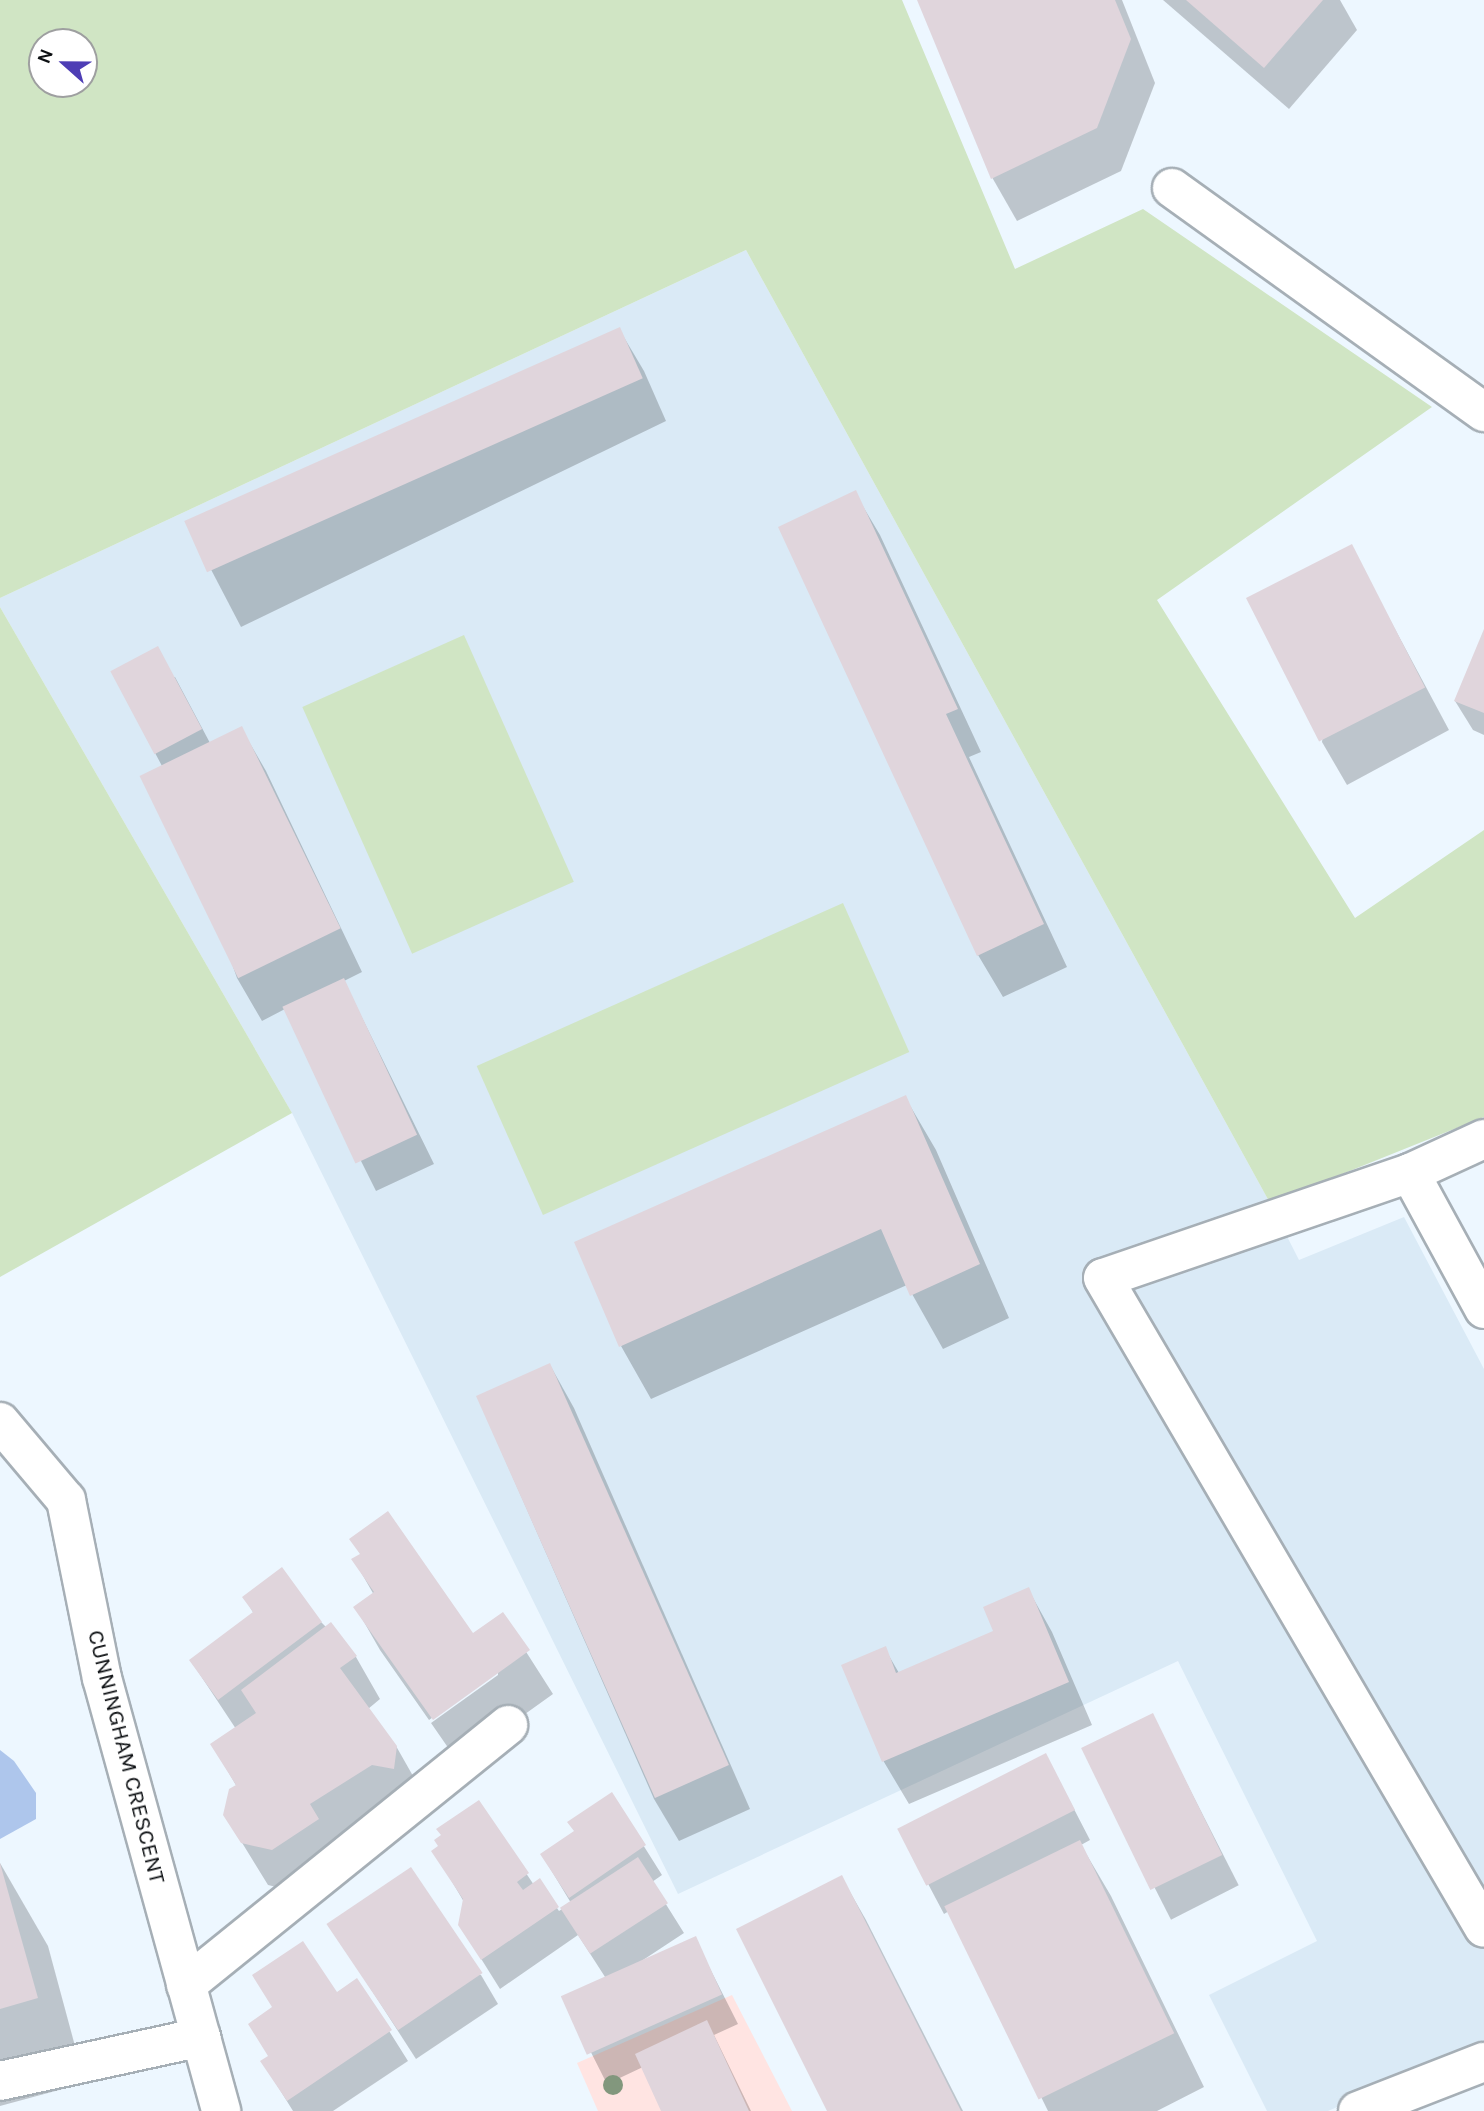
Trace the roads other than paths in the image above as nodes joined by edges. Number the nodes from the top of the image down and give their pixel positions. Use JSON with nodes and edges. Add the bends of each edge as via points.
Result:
{"nodes":[{"id":1,"x":1172,"y":188,"type":"dead end"},
{"id":2,"x":1484,"y":412,"type":"edge"},
{"id":3,"x":1483,"y":1140,"type":"edge"},
{"id":4,"x":1410,"y":1173,"type":"junction"},
{"id":5,"x":1484,"y":1309,"type":"edge"},
{"id":6,"x":0,"y":1422,"type":"edge"},
{"id":7,"x":508,"y":1725,"type":"dead end"},
{"id":8,"x":1484,"y":1928,"type":"edge"},
{"id":9,"x":186,"y":1985,"type":"junction"},
{"id":10,"x":201,"y":2037,"type":"junction"},
{"id":11,"x":1484,"y":2062,"type":"edge"},
{"id":12,"x":0,"y":2081,"type":"edge"},
{"id":13,"x":221,"y":2111,"type":"edge"},
{"id":14,"x":1358,"y":2111,"type":"edge"}],
"edges":[{"from":1,"to":2,"type":"street"},
{"from":3,"to":4,"type":"street"},
{"from":4,"to":5,"type":"street"},
{"from":4,"to":8,"type":"street","via":[[1103,1278]]},
{"from":6,"to":9,"type":"street","name":"CUNNINGHAM CRESCENT","via":[[66,1500],[102,1678]]},
{"from":7,"to":9,"type":"street"},
{"from":9,"to":10,"type":"street","name":"CUNNINGHAM CRESCENT"},
{"from":10,"to":12,"type":"street"},
{"from":10,"to":13,"type":"street","name":"CUNNINGHAM CRESCENT"},
{"from":11,"to":14,"type":"street"}]}
